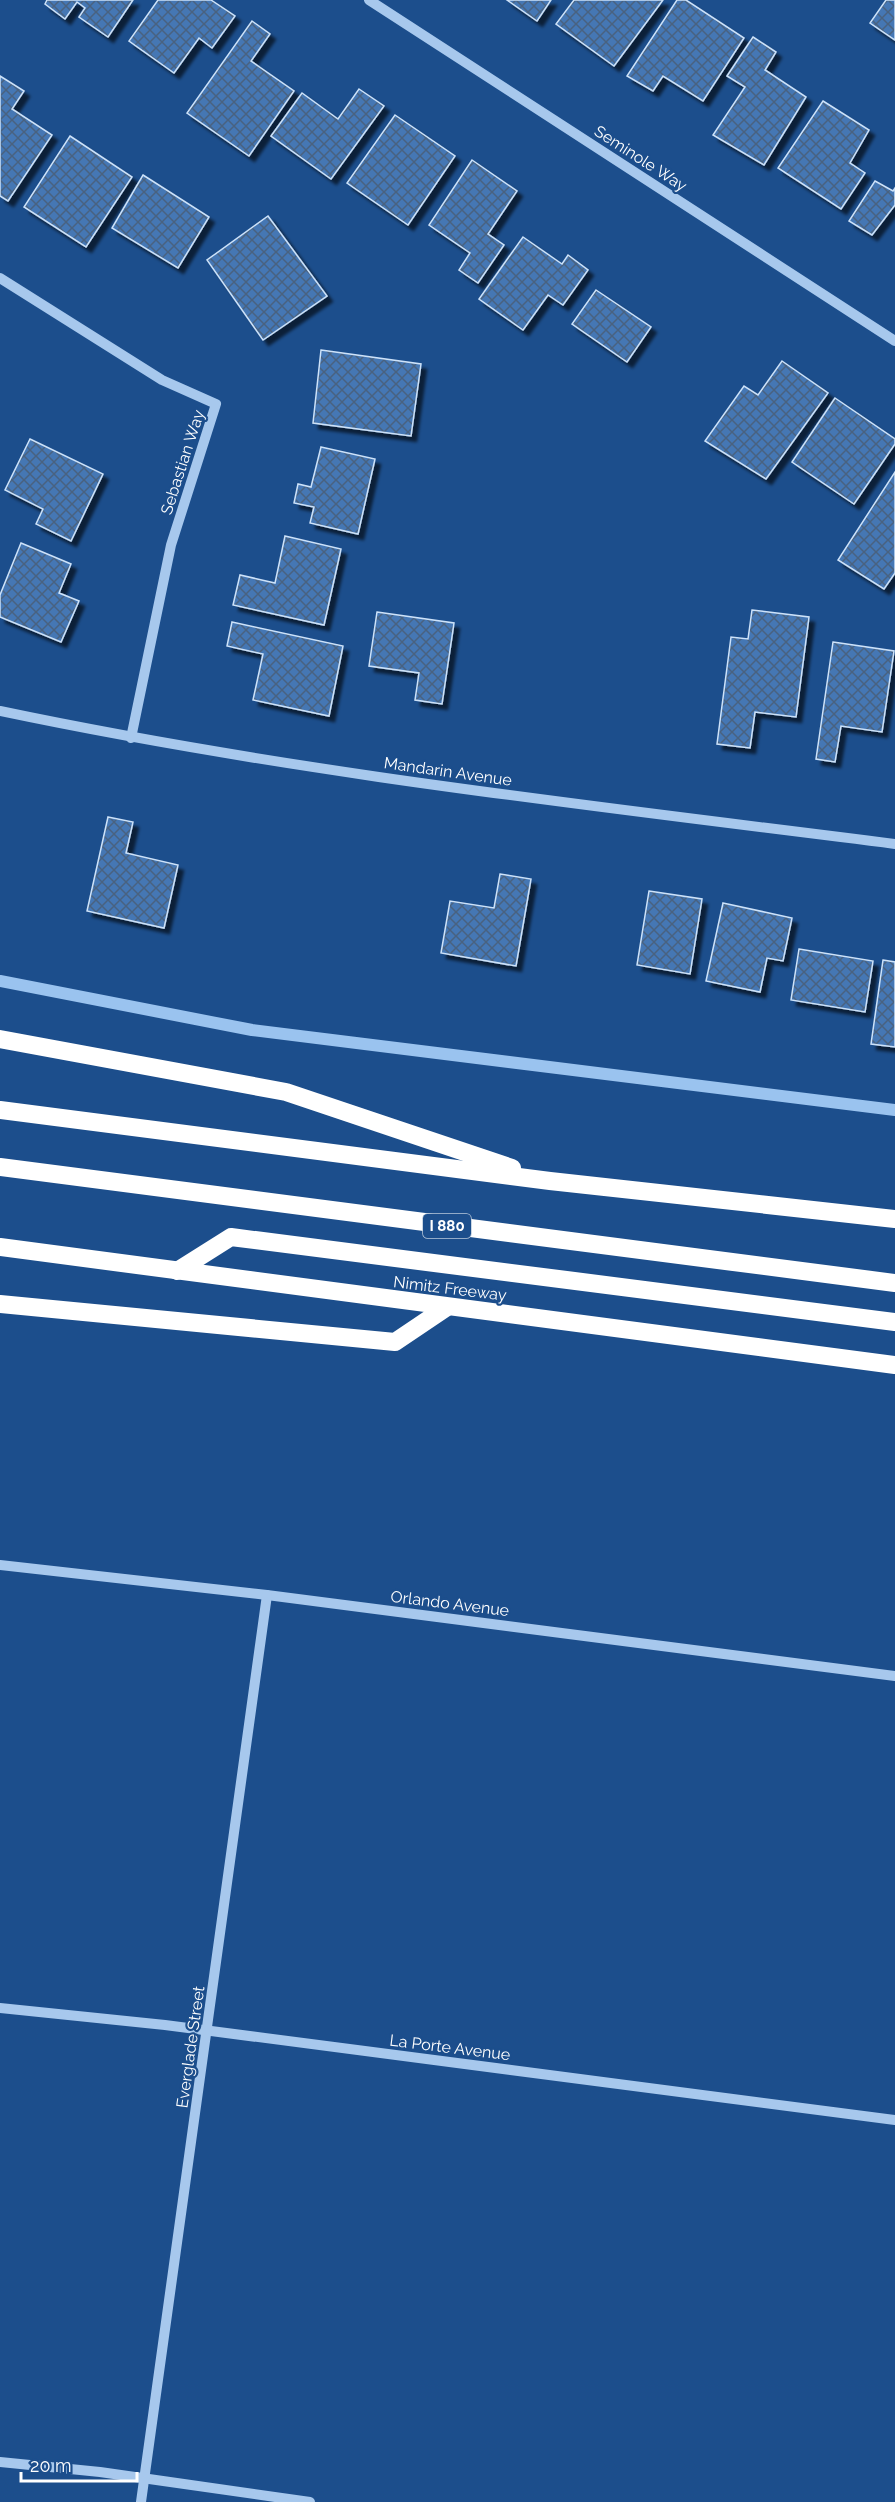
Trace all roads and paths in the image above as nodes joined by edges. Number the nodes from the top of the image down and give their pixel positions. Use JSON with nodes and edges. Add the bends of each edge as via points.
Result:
{"nodes":[{"id":1,"x":369,"y":0,"type":"edge"},
{"id":2,"x":0,"y":278,"type":"edge"},
{"id":3,"x":895,"y":341,"type":"edge"},
{"id":4,"x":0,"y":711,"type":"edge"},
{"id":5,"x":130,"y":738,"type":"junction"},
{"id":6,"x":895,"y":844,"type":"edge"},
{"id":7,"x":0,"y":1039,"type":"edge"},
{"id":8,"x":0,"y":1110,"type":"edge"},
{"id":9,"x":0,"y":1167,"type":"edge"},
{"id":10,"x":550,"y":1181,"type":"junction"},
{"id":11,"x":895,"y":1219,"type":"edge"},
{"id":12,"x":0,"y":1247,"type":"edge"},
{"id":13,"x":177,"y":1271,"type":"junction"},
{"id":14,"x":895,"y":1282,"type":"edge"},
{"id":15,"x":0,"y":1304,"type":"edge"},
{"id":16,"x":447,"y":1307,"type":"junction"},
{"id":17,"x":895,"y":1323,"type":"edge"},
{"id":18,"x":895,"y":1365,"type":"edge"},
{"id":19,"x":0,"y":1565,"type":"edge"},
{"id":20,"x":267,"y":1595,"type":"junction"},
{"id":21,"x":895,"y":1676,"type":"edge"},
{"id":22,"x":0,"y":2008,"type":"edge"},
{"id":23,"x":208,"y":2030,"type":"junction"},
{"id":24,"x":895,"y":2120,"type":"edge"},
{"id":25,"x":0,"y":2462,"type":"edge"},
{"id":26,"x":143,"y":2479,"type":"junction"},
{"id":27,"x":141,"y":2502,"type":"edge"},
{"id":28,"x":310,"y":2502,"type":"edge"}],
"edges":[{"from":1,"to":3,"type":"street","name":"Seminole Way"},
{"from":2,"to":5,"type":"street","name":"Sebastian Way","via":[[162,380],[216,404],[171,545]]},
{"from":4,"to":5,"type":"street","name":"Mandarin Avenue"},
{"from":5,"to":6,"type":"street","name":"Mandarin Avenue","via":[[469,790]]},
{"from":7,"to":10,"type":"highway","via":[[286,1092]]},
{"from":8,"to":10,"type":"highway"},
{"from":9,"to":14,"type":"highway","number":"I 880"},
{"from":10,"to":11,"type":"highway"},
{"from":12,"to":13,"type":"highway","name":"Nimitz Freeway"},
{"from":13,"to":16,"type":"highway","name":"Nimitz Freeway"},
{"from":13,"to":17,"type":"highway","number":"I 880","via":[[231,1237]]},
{"from":15,"to":16,"type":"highway","via":[[395,1342]]},
{"from":16,"to":18,"type":"highway","name":"Nimitz Freeway"},
{"from":19,"to":20,"type":"street","name":"Orlando Avenue"},
{"from":20,"to":21,"type":"street","name":"Orlando Avenue"},
{"from":20,"to":23,"type":"street","name":"Everglade Street"},
{"from":22,"to":23,"type":"street","name":"La Porte Avenue"},
{"from":23,"to":24,"type":"street","name":"La Porte Avenue"},
{"from":23,"to":26,"type":"street","name":"Everglade Street"},
{"from":25,"to":26,"type":"street"},
{"from":26,"to":27,"type":"street","name":"Everglade Street"},
{"from":26,"to":28,"type":"street"}]}
